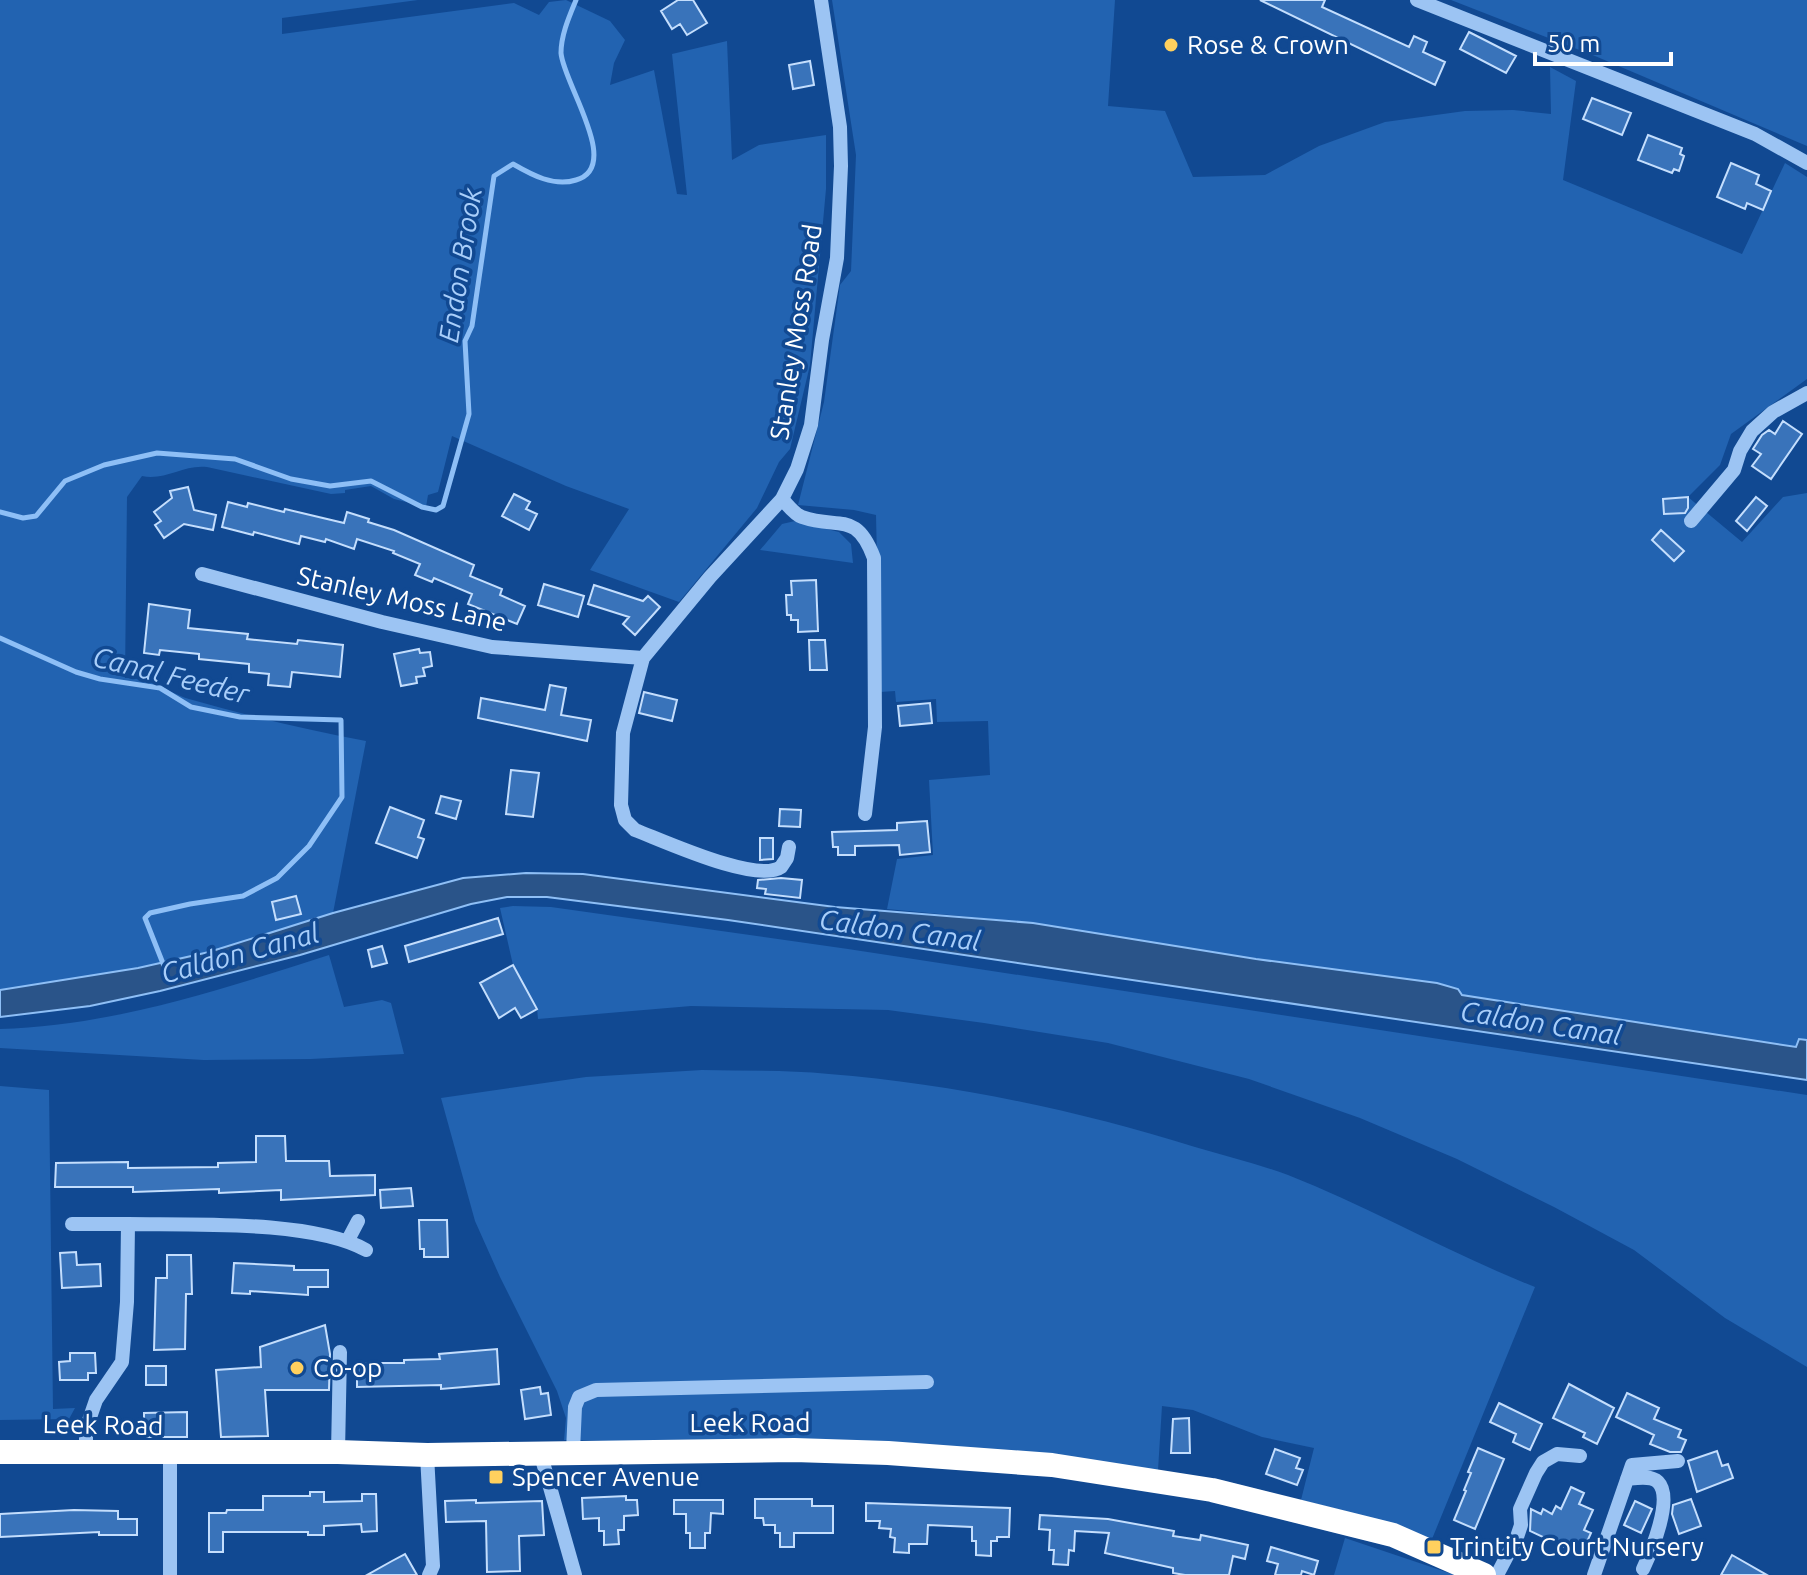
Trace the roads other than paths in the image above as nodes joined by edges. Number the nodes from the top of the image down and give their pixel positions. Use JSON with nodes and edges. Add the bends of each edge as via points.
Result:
{"nodes":[{"id":1,"x":821,"y":0,"type":"edge"},
{"id":2,"x":1417,"y":0,"type":"edge"},
{"id":3,"x":1807,"y":163,"type":"edge"},
{"id":4,"x":1807,"y":393,"type":"edge"},
{"id":5,"x":782,"y":499,"type":"junction"},
{"id":6,"x":1691,"y":521,"type":"dead end"},
{"id":7,"x":202,"y":574,"type":"dead end"},
{"id":8,"x":643,"y":658,"type":"junction"},
{"id":9,"x":865,"y":814,"type":"dead end"},
{"id":10,"x":789,"y":847,"type":"dead end"},
{"id":11,"x":358,"y":1221,"type":"dead end"},
{"id":12,"x":72,"y":1224,"type":"dead end"},
{"id":13,"x":128,"y":1224,"type":"junction"},
{"id":14,"x":348,"y":1240,"type":"junction"},
{"id":15,"x":366,"y":1250,"type":"dead end"},
{"id":16,"x":340,"y":1352,"type":"dead end"},
{"id":17,"x":927,"y":1382,"type":"dead end"},
{"id":18,"x":573,"y":1451,"type":"junction"},
{"id":19,"x":0,"y":1452,"type":"edge"},
{"id":20,"x":86,"y":1452,"type":"junction"},
{"id":21,"x":338,"y":1452,"type":"junction"},
{"id":22,"x":540,"y":1452,"type":"junction"},
{"id":23,"x":170,"y":1454,"type":"junction"},
{"id":24,"x":427,"y":1455,"type":"junction"},
{"id":25,"x":1580,"y":1456,"type":"dead end"},
{"id":26,"x":1678,"y":1461,"type":"dead end"},
{"id":27,"x":1627,"y":1479,"type":"junction"},
{"id":28,"x":1643,"y":1569,"type":"dead end"},
{"id":29,"x":170,"y":1575,"type":"edge"},
{"id":30,"x":429,"y":1575,"type":"edge"},
{"id":31,"x":575,"y":1575,"type":"edge"},
{"id":32,"x":1484,"y":1575,"type":"edge"},
{"id":33,"x":1497,"y":1575,"type":"edge"},
{"id":34,"x":1594,"y":1575,"type":"edge"}],
"edges":[{"from":1,"to":5,"type":"street","name":"Stanley Moss Road","via":[[840,127],[837,258],[811,425]]},
{"from":2,"to":3,"type":"street","via":[[1755,134]]},
{"from":4,"to":6,"type":"street","via":[[1752,431],[1734,470]]},
{"from":5,"to":8,"type":"street","name":"Stanley Moss Road"},
{"from":5,"to":9,"type":"street","via":[[799,516],[847,524],[866,536],[874,558],[875,727]]},
{"from":7,"to":8,"type":"street","name":"Stanley Moss Lane","via":[[492,647]]},
{"from":8,"to":10,"type":"street","name":"Stanley Moss Road","via":[[623,733],[625,820],[635,830],[763,873],[785,863]]},
{"from":11,"to":14,"type":"street"},
{"from":12,"to":13,"type":"street"},
{"from":13,"to":14,"type":"street","via":[[228,1225]]},
{"from":13,"to":20,"type":"street","via":[[122,1362],[96,1400],[86,1429]]},
{"from":14,"to":15,"type":"street"},
{"from":16,"to":21,"type":"street"},
{"from":17,"to":18,"type":"street","via":[[596,1390],[579,1397],[575,1407]]},
{"from":18,"to":22,"type":"highway","name":"Leek Road"},
{"from":18,"to":32,"type":"highway","name":"Leek Road","via":[[794,1450],[1052,1465],[1212,1490],[1393,1535]]},
{"from":19,"to":20,"type":"highway","name":"Leek Road"},
{"from":20,"to":23,"type":"highway","name":"Leek Road"},
{"from":21,"to":23,"type":"highway","name":"Leek Road"},
{"from":21,"to":24,"type":"highway","name":"Leek Road"},
{"from":22,"to":24,"type":"highway","name":"Leek Road"},
{"from":22,"to":31,"type":"street"},
{"from":23,"to":29,"type":"street"},
{"from":24,"to":30,"type":"street","via":[[433,1566]]},
{"from":25,"to":33,"type":"street","via":[[1557,1454],[1543,1462],[1520,1509],[1517,1537]]},
{"from":26,"to":27,"type":"street","via":[[1632,1465]]},
{"from":27,"to":28,"type":"street","via":[[1654,1479],[1663,1491],[1655,1541]]},
{"from":27,"to":34,"type":"street"}]}
